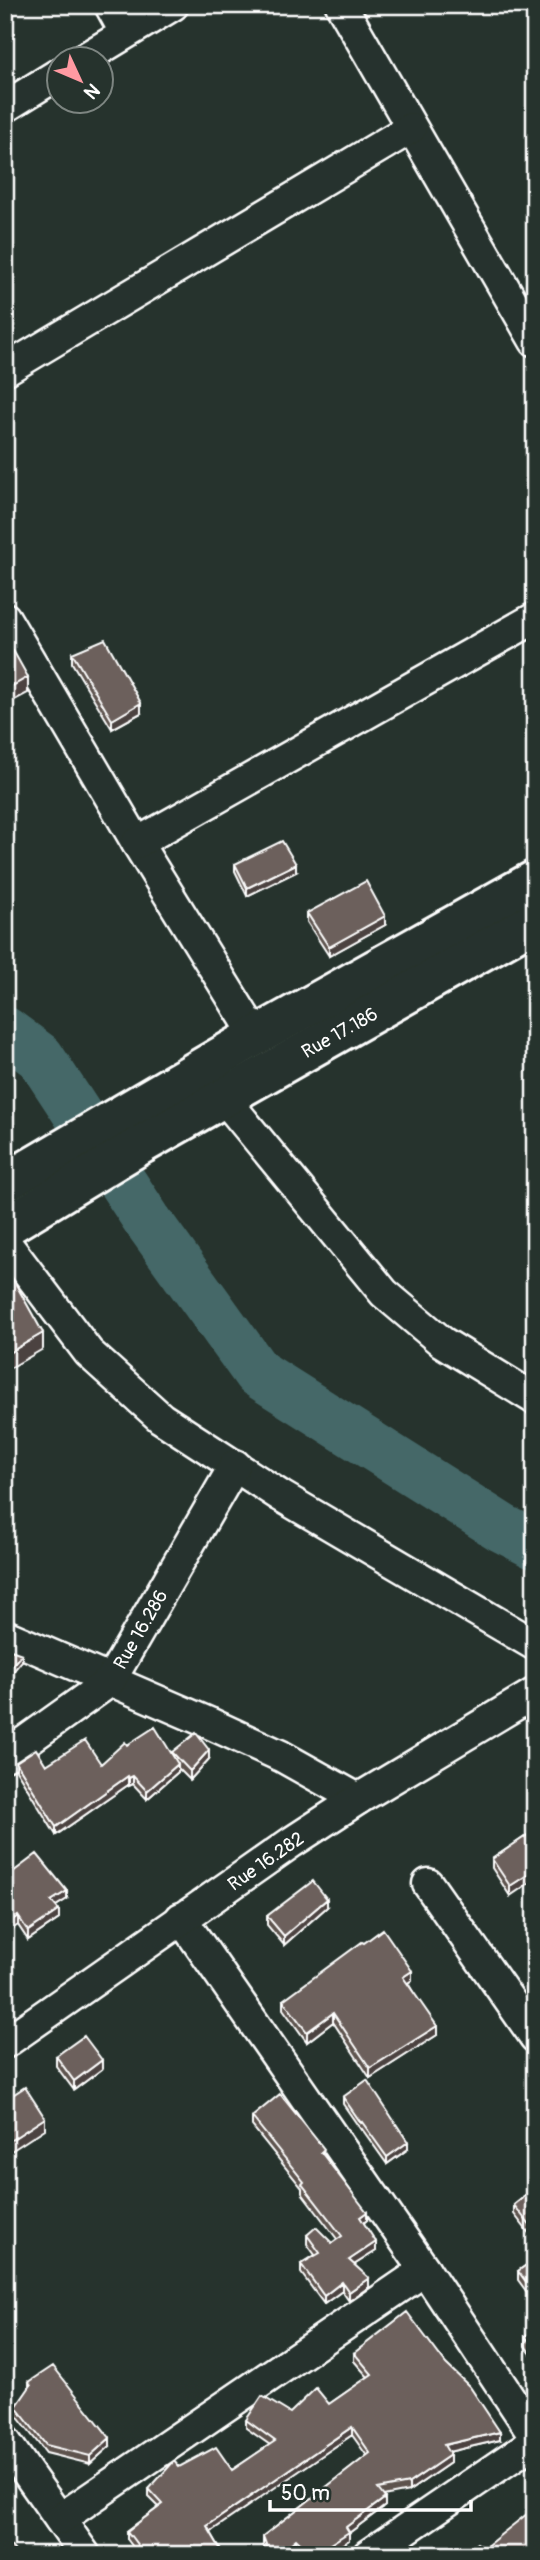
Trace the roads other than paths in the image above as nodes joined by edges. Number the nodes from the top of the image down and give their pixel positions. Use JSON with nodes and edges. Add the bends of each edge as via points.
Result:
{"nodes":[{"id":1,"x":110,"y":5,"type":"edge"},
{"id":2,"x":173,"y":5,"type":"edge"},
{"id":3,"x":341,"y":5,"type":"edge"},
{"id":4,"x":125,"y":32,"type":"junction"},
{"id":5,"x":104,"y":46,"type":"edge"},
{"id":6,"x":46,"y":82,"type":"edge"},
{"id":7,"x":5,"y":107,"type":"edge"},
{"id":8,"x":411,"y":128,"type":"junction"},
{"id":9,"x":535,"y":341,"type":"edge"},
{"id":10,"x":5,"y":370,"type":"edge"},
{"id":11,"x":5,"y":618,"type":"edge"},
{"id":12,"x":535,"y":618,"type":"edge"},
{"id":13,"x":137,"y":843,"type":"junction"},
{"id":14,"x":535,"y":880,"type":"edge"},
{"id":15,"x":535,"y":921,"type":"edge"},
{"id":16,"x":256,"y":1036,"type":"junction"},
{"id":17,"x":223,"y":1098,"type":"junction"},
{"id":18,"x":134,"y":1128,"type":"junction"},
{"id":19,"x":72,"y":1165,"type":"junction"},
{"id":20,"x":5,"y":1183,"type":"edge"},
{"id":21,"x":5,"y":1227,"type":"edge"},
{"id":22,"x":5,"y":1242,"type":"edge"},
{"id":23,"x":535,"y":1399,"type":"edge"},
{"id":24,"x":234,"y":1465,"type":"junction"},
{"id":25,"x":5,"y":1635,"type":"edge"},
{"id":26,"x":535,"y":1645,"type":"edge"},
{"id":27,"x":110,"y":1681,"type":"junction"},
{"id":28,"x":535,"y":1693,"type":"edge"},
{"id":29,"x":5,"y":1756,"type":"edge"},
{"id":30,"x":358,"y":1799,"type":"junction"},
{"id":31,"x":428,"y":1884,"type":"dead end"},
{"id":32,"x":181,"y":1918,"type":"junction"},
{"id":33,"x":535,"y":2037,"type":"edge"},
{"id":34,"x":5,"y":2043,"type":"edge"},
{"id":35,"x":425,"y":2270,"type":"junction"},
{"id":36,"x":535,"y":2436,"type":"edge"},
{"id":37,"x":5,"y":2441,"type":"edge"},
{"id":38,"x":535,"y":2441,"type":"edge"},
{"id":39,"x":60,"y":2519,"type":"junction"},
{"id":40,"x":85,"y":2555,"type":"edge"},
{"id":41,"x":368,"y":2555,"type":"edge"}],
"edges":[{"from":1,"to":4,"type":"street"},
{"from":2,"to":4,"type":"street"},
{"from":3,"to":8,"type":"street"},
{"from":4,"to":5,"type":"street"},
{"from":6,"to":7,"type":"street"},
{"from":8,"to":9,"type":"street"},
{"from":8,"to":10,"type":"street"},
{"from":11,"to":13,"type":"street"},
{"from":12,"to":13,"type":"street"},
{"from":13,"to":16,"type":"street"},
{"from":14,"to":16,"type":"main road"},
{"from":15,"to":17,"type":"main road","name":"Rue 17.186"},
{"from":16,"to":18,"type":"main road"},
{"from":17,"to":18,"type":"main road","name":"Rue 17.186"},
{"from":17,"to":23,"type":"street","via":[[384,1293],[442,1342]]},
{"from":18,"to":19,"type":"main road"},
{"from":19,"to":20,"type":"main road"},
{"from":19,"to":21,"type":"main road"},
{"from":22,"to":24,"type":"street","via":[[89,1353],[161,1418]]},
{"from":24,"to":26,"type":"street"},
{"from":24,"to":27,"type":"street","name":"Rue 16.286"},
{"from":25,"to":27,"type":"street"},
{"from":27,"to":29,"type":"street","name":"Rue 16.286"},
{"from":27,"to":30,"type":"street","via":[[281,1756]]},
{"from":28,"to":30,"type":"street","name":"Rue 16.282"},
{"from":30,"to":32,"type":"street","name":"Rue 16.282"},
{"from":31,"to":33,"type":"street"},
{"from":32,"to":34,"type":"street","name":"Rue 16.282"},
{"from":32,"to":35,"type":"street"},
{"from":35,"to":36,"type":"street"},
{"from":35,"to":39,"type":"street"},
{"from":37,"to":39,"type":"street"},
{"from":38,"to":41,"type":"street"},
{"from":39,"to":40,"type":"street"}]}
